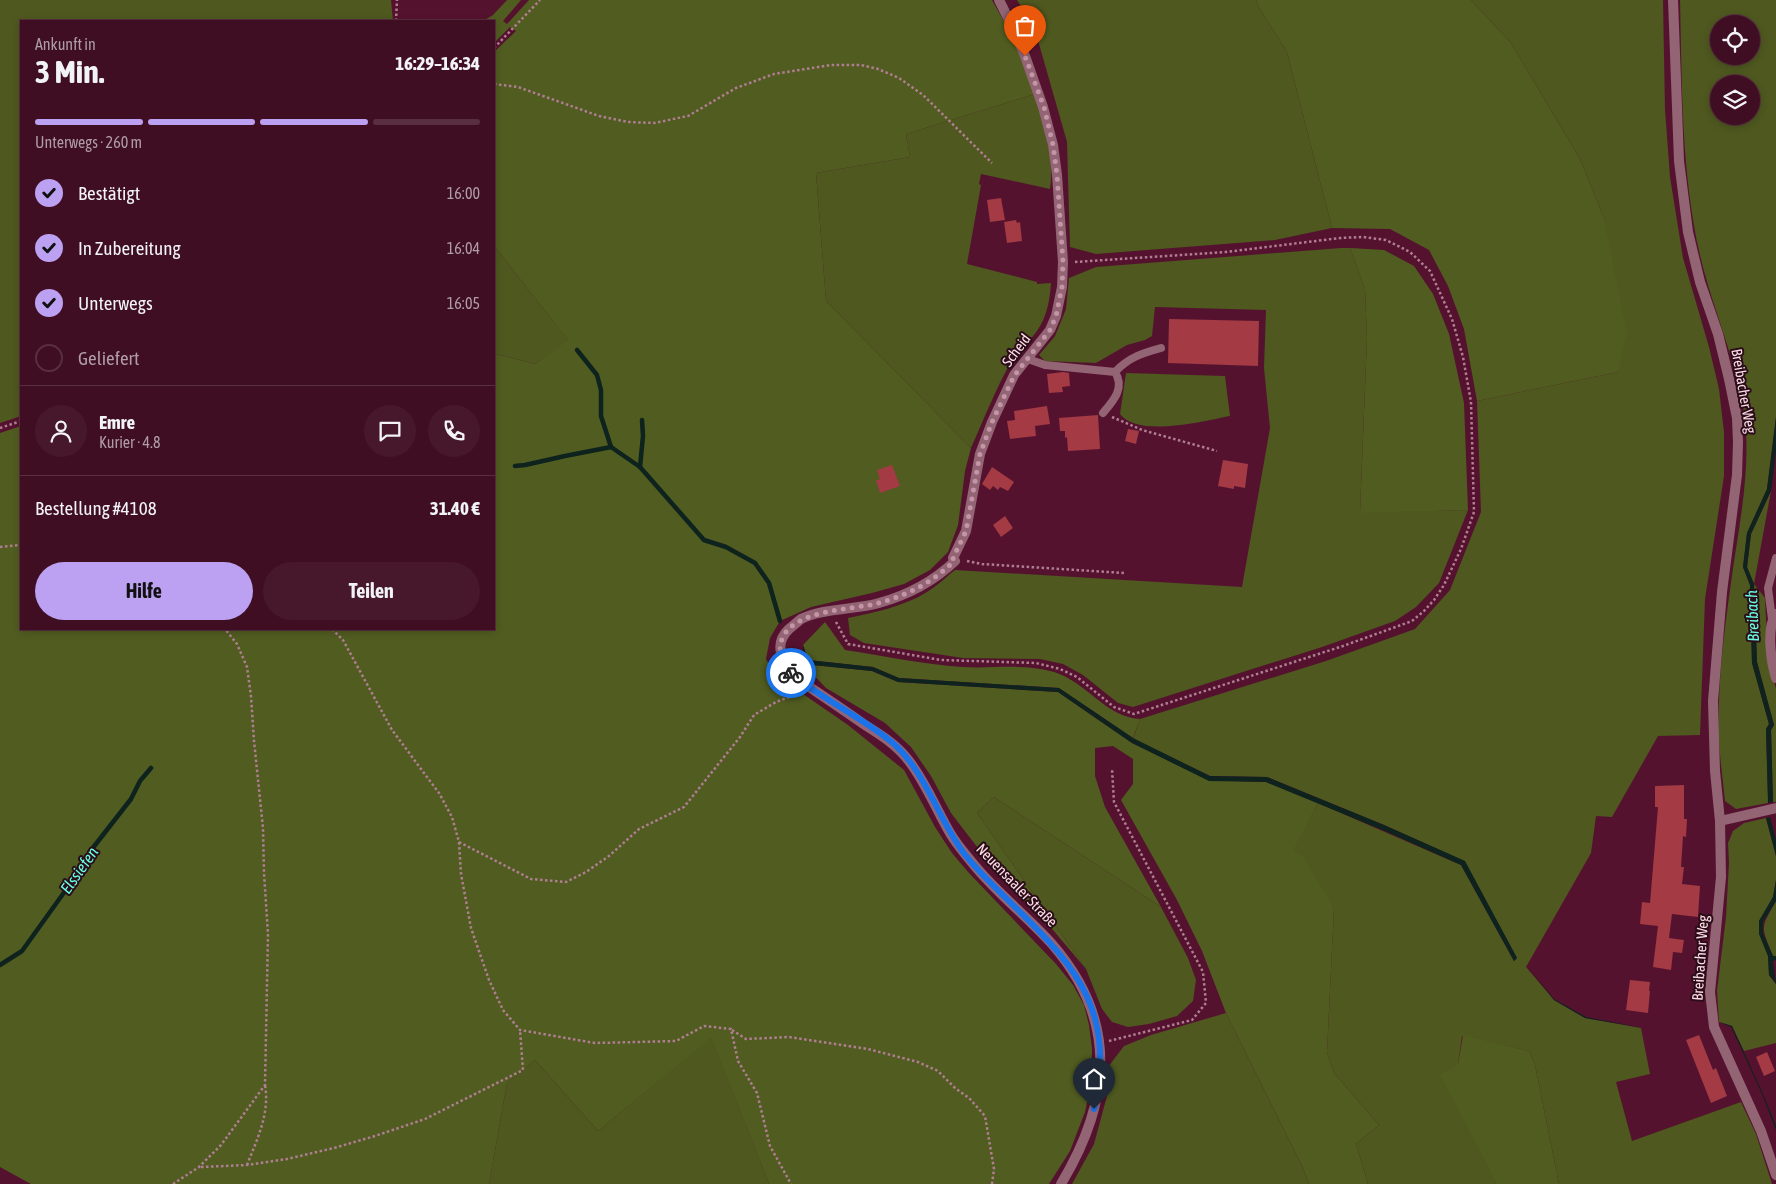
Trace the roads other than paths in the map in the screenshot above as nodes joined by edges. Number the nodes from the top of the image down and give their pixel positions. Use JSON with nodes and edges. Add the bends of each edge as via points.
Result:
{"nodes":[{"id":1,"x":999,"y":0,"type":"edge"},
{"id":2,"x":1673,"y":0,"type":"edge"},
{"id":3,"x":1162,"y":348,"type":"dead end"},
{"id":4,"x":1028,"y":358,"type":"junction"},
{"id":5,"x":1115,"y":372,"type":"junction"},
{"id":6,"x":1104,"y":413,"type":"road end"},
{"id":7,"x":1776,"y":558,"type":"edge"},
{"id":8,"x":1774,"y":616,"type":"edge"},
{"id":9,"x":784,"y":634,"type":"joint"},
{"id":10,"x":1776,"y":678,"type":"edge"},
{"id":11,"x":1776,"y":808,"type":"edge"},
{"id":12,"x":1720,"y":821,"type":"junction"},
{"id":13,"x":1776,"y":1175,"type":"edge"},
{"id":14,"x":1061,"y":1184,"type":"edge"}],
"edges":[{"from":1,"to":4,"type":"street","name":"Scheid","via":[[1044,107],[1057,175],[1062,287],[1050,330]]},
{"from":2,"to":12,"type":"street","name":"Breibacher Weg","via":[[1679,161],[1688,232],[1729,379],[1738,442],[1713,701]]},
{"from":3,"to":5,"type":"lane","via":[[1124,362]]},
{"from":4,"to":5,"type":"lane","via":[[1045,365]]},
{"from":4,"to":9,"type":"street","name":"Scheid","via":[[1014,376],[980,454],[966,531],[954,561],[917,589],[878,603],[813,615],[800,620]]},
{"from":5,"to":6,"type":"lane","via":[[1119,378],[1119,393]]},
{"from":7,"to":8,"type":"lane","via":[[1768,588]]},
{"from":8,"to":10,"type":"street","via":[[1770,639]]},
{"from":9,"to":14,"type":"street","name":"Neuensaaler Straße","via":[[780,650],[793,676],[894,744],[921,778],[963,852],[1066,961],[1090,1003],[1100,1043],[1098,1088],[1080,1149]]},
{"from":11,"to":12,"type":"street"},
{"from":12,"to":13,"type":"street","name":"Breibacher Weg","via":[[1721,877],[1710,992],[1714,1027]]}]}
